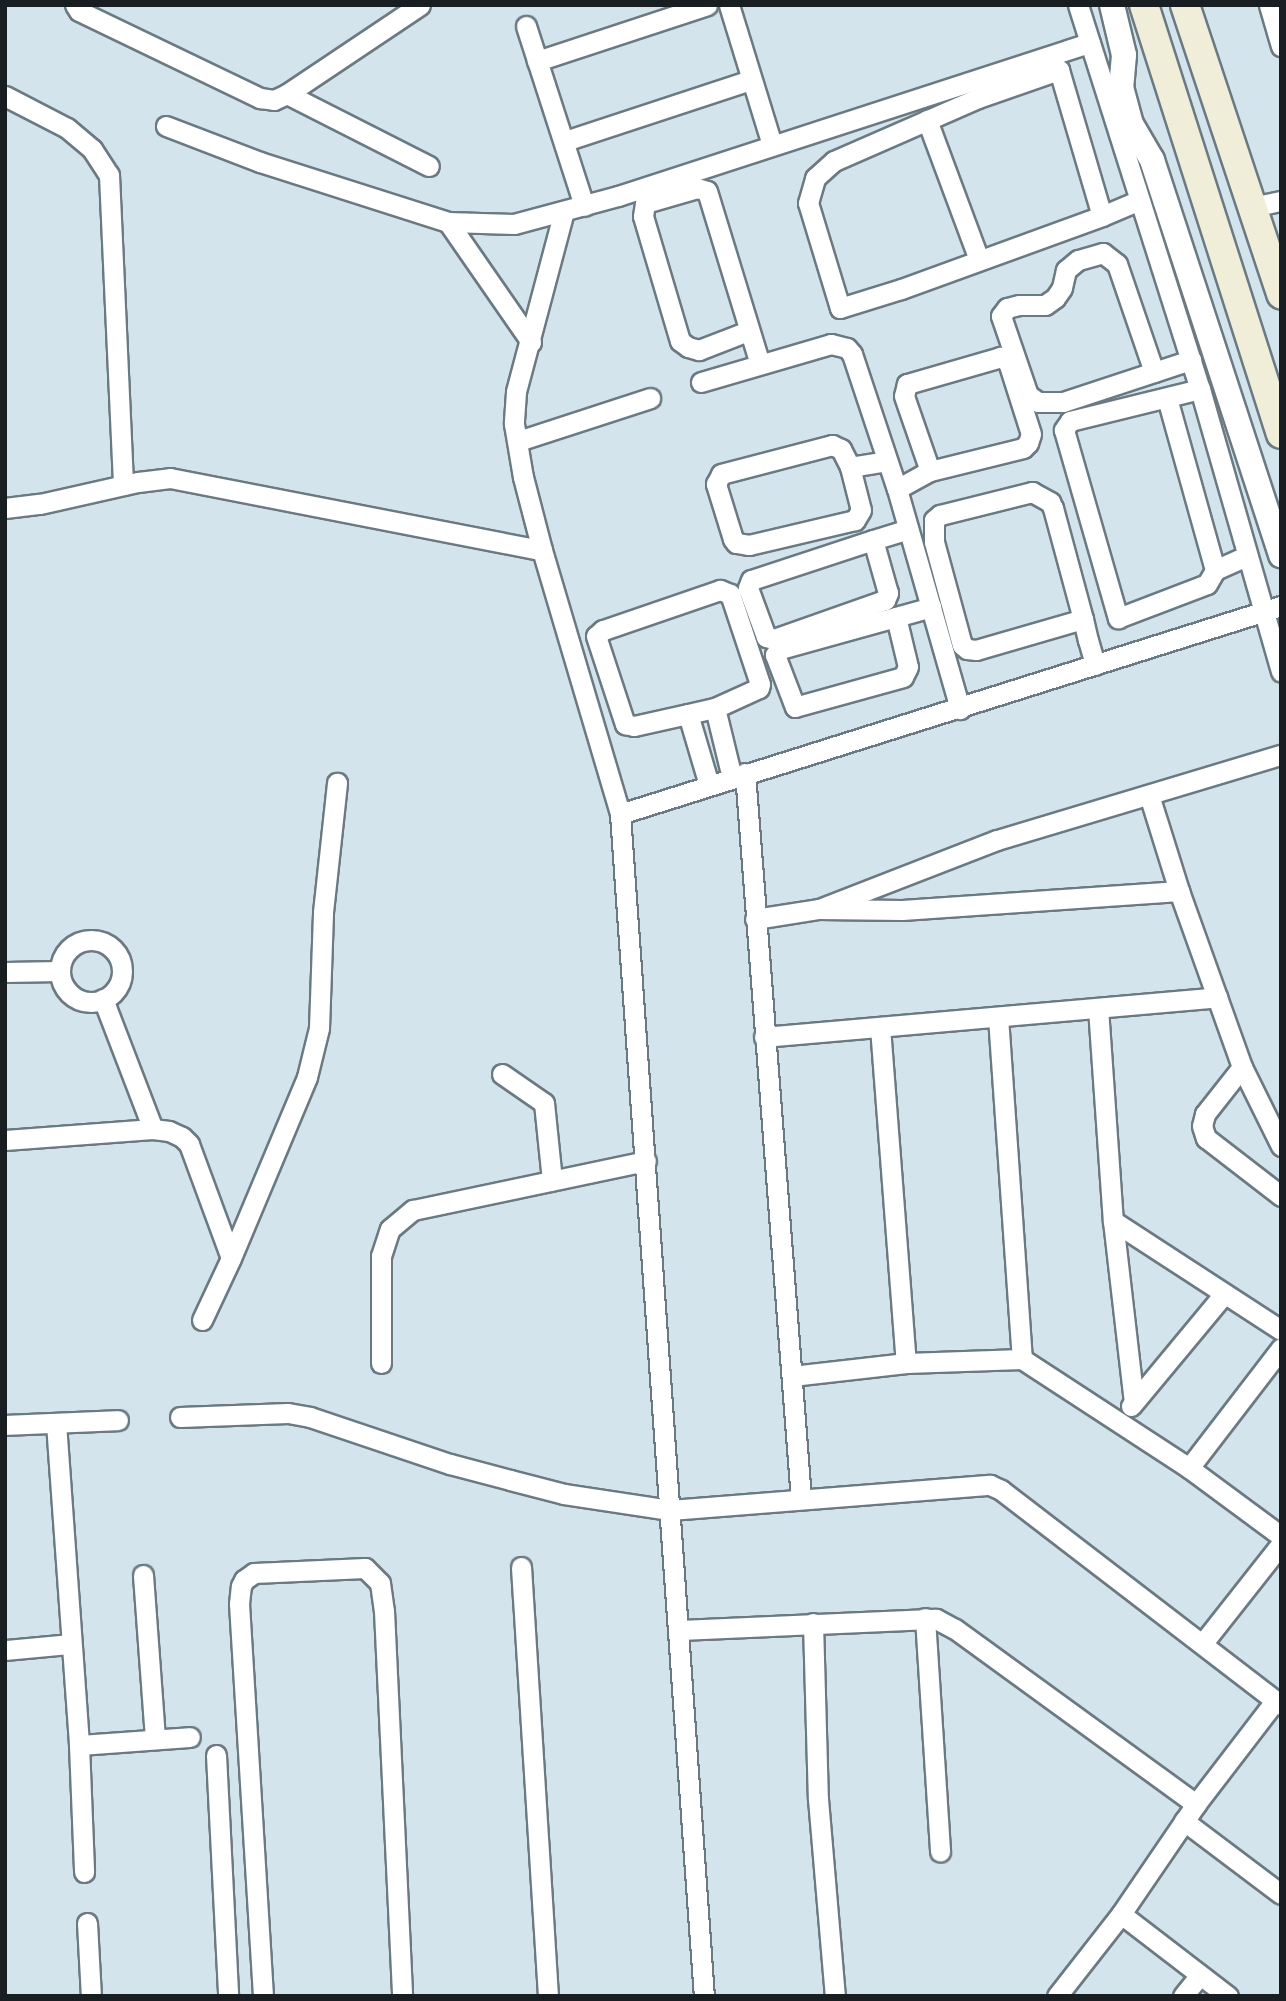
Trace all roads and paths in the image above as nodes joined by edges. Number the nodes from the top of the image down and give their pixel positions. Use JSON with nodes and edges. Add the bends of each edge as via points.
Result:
{"nodes":[{"id":1,"x":75,"y":5,"type":"edge"},
{"id":2,"x":420,"y":5,"type":"edge"},
{"id":3,"x":707,"y":5,"type":"edge"},
{"id":4,"x":729,"y":5,"type":"edge"},
{"id":5,"x":1078,"y":5,"type":"edge"},
{"id":6,"x":1112,"y":5,"type":"edge"},
{"id":7,"x":1144,"y":5,"type":"edge"},
{"id":8,"x":1185,"y":5,"type":"edge"},
{"id":9,"x":1269,"y":5,"type":"edge"},
{"id":10,"x":526,"y":26,"type":"dead end"},
{"id":11,"x":1090,"y":43,"type":"junction"},
{"id":12,"x":1281,"y":46,"type":"edge"},
{"id":13,"x":537,"y":61,"type":"junction"},
{"id":14,"x":751,"y":80,"type":"junction"},
{"id":15,"x":1114,"y":90,"type":"junction"},
{"id":16,"x":287,"y":94,"type":"junction"},
{"id":17,"x":5,"y":96,"type":"edge"},
{"id":18,"x":927,"y":120,"type":"junction"},
{"id":19,"x":166,"y":126,"type":"dead end"},
{"id":20,"x":565,"y":141,"type":"junction"},
{"id":21,"x":772,"y":145,"type":"junction"},
{"id":22,"x":429,"y":166,"type":"dead end"},
{"id":23,"x":1140,"y":200,"type":"junction"},
{"id":24,"x":1281,"y":201,"type":"edge"},
{"id":25,"x":584,"y":206,"type":"junction"},
{"id":26,"x":1252,"y":207,"type":"junction"},
{"id":27,"x":564,"y":211,"type":"junction"},
{"id":28,"x":1102,"y":216,"type":"junction"},
{"id":29,"x":449,"y":222,"type":"junction"},
{"id":30,"x":979,"y":260,"type":"junction"},
{"id":31,"x":1281,"y":295,"type":"edge"},
{"id":32,"x":748,"y":331,"type":"junction"},
{"id":33,"x":531,"y":342,"type":"junction"},
{"id":34,"x":1191,"y":360,"type":"junction"},
{"id":35,"x":760,"y":364,"type":"junction"},
{"id":36,"x":1154,"y":372,"type":"junction"},
{"id":37,"x":701,"y":382,"type":"dead end"},
{"id":38,"x":1200,"y":389,"type":"junction"},
{"id":39,"x":650,"y":398,"type":"dead end"},
{"id":40,"x":1167,"y":398,"type":"junction"},
{"id":41,"x":1281,"y":434,"type":"edge"},
{"id":42,"x":518,"y":440,"type":"junction"},
{"id":43,"x":887,"y":461,"type":"junction"},
{"id":44,"x":850,"y":467,"type":"junction"},
{"id":45,"x":930,"y":471,"type":"junction"},
{"id":46,"x":122,"y":485,"type":"junction"},
{"id":47,"x":897,"y":489,"type":"junction"},
{"id":48,"x":5,"y":508,"type":"edge"},
{"id":49,"x":908,"y":529,"type":"junction"},
{"id":50,"x":873,"y":540,"type":"junction"},
{"id":51,"x":542,"y":550,"type":"junction"},
{"id":52,"x":1281,"y":555,"type":"edge"},
{"id":53,"x":1247,"y":556,"type":"junction"},
{"id":54,"x":1215,"y":570,"type":"junction"},
{"id":55,"x":930,"y":607,"type":"junction"},
{"id":56,"x":1272,"y":608,"type":"edge"},
{"id":57,"x":896,"y":617,"type":"junction"},
{"id":58,"x":1083,"y":619,"type":"junction"},
{"id":59,"x":1095,"y":665,"type":"junction"},
{"id":60,"x":1281,"y":672,"type":"edge"},
{"id":61,"x":715,"y":708,"type":"junction"},
{"id":62,"x":960,"y":709,"type":"junction"},
{"id":63,"x":688,"y":714,"type":"junction"},
{"id":64,"x":1281,"y":755,"type":"edge"},
{"id":65,"x":738,"y":776,"type":"junction"},
{"id":66,"x":337,"y":783,"type":"dead end"},
{"id":67,"x":709,"y":785,"type":"junction"},
{"id":68,"x":1149,"y":794,"type":"junction"},
{"id":69,"x":620,"y":814,"type":"junction"},
{"id":70,"x":1179,"y":891,"type":"junction"},
{"id":71,"x":819,"y":909,"type":"junction"},
{"id":72,"x":755,"y":919,"type":"junction"},
{"id":73,"x":60,"y":971,"type":"junction"},
{"id":74,"x":5,"y":972,"type":"edge"},
{"id":75,"x":1217,"y":997,"type":"junction"},
{"id":76,"x":103,"y":999,"type":"junction"},
{"id":77,"x":1098,"y":1008,"type":"junction"},
{"id":78,"x":998,"y":1017,"type":"junction"},
{"id":79,"x":880,"y":1027,"type":"junction"},
{"id":80,"x":764,"y":1037,"type":"junction"},
{"id":81,"x":1242,"y":1067,"type":"junction"},
{"id":82,"x":502,"y":1073,"type":"dead end"},
{"id":83,"x":153,"y":1129,"type":"junction"},
{"id":84,"x":5,"y":1140,"type":"edge"},
{"id":85,"x":1281,"y":1146,"type":"edge"},
{"id":86,"x":646,"y":1161,"type":"junction"},
{"id":87,"x":552,"y":1181,"type":"junction"},
{"id":88,"x":1281,"y":1196,"type":"edge"},
{"id":89,"x":1112,"y":1222,"type":"junction"},
{"id":90,"x":232,"y":1258,"type":"junction"},
{"id":91,"x":1224,"y":1294,"type":"junction"},
{"id":92,"x":202,"y":1320,"type":"dead end"},
{"id":93,"x":1281,"y":1330,"type":"edge"},
{"id":94,"x":1281,"y":1348,"type":"edge"},
{"id":95,"x":1023,"y":1359,"type":"junction"},
{"id":96,"x":381,"y":1363,"type":"dead end"},
{"id":97,"x":906,"y":1363,"type":"junction"},
{"id":98,"x":792,"y":1376,"type":"junction"},
{"id":99,"x":1134,"y":1402,"type":"junction"},
{"id":100,"x":180,"y":1417,"type":"dead end"},
{"id":101,"x":118,"y":1420,"type":"dead end"},
{"id":102,"x":56,"y":1423,"type":"junction"},
{"id":103,"x":1120,"y":1423,"type":"junction"},
{"id":104,"x":5,"y":1425,"type":"edge"},
{"id":105,"x":1189,"y":1468,"type":"junction"},
{"id":106,"x":801,"y":1499,"type":"junction"},
{"id":107,"x":670,"y":1510,"type":"junction"},
{"id":108,"x":1281,"y":1536,"type":"edge"},
{"id":109,"x":1281,"y":1544,"type":"edge"},
{"id":110,"x":521,"y":1567,"type":"dead end"},
{"id":111,"x":144,"y":1575,"type":"dead end"},
{"id":112,"x":925,"y":1618,"type":"junction"},
{"id":113,"x":813,"y":1623,"type":"junction"},
{"id":114,"x":680,"y":1630,"type":"junction"},
{"id":115,"x":1203,"y":1643,"type":"junction"},
{"id":116,"x":70,"y":1644,"type":"junction"},
{"id":117,"x":5,"y":1650,"type":"edge"},
{"id":118,"x":1278,"y":1703,"type":"edge"},
{"id":119,"x":190,"y":1737,"type":"dead end"},
{"id":120,"x":155,"y":1739,"type":"junction"},
{"id":121,"x":79,"y":1745,"type":"junction"},
{"id":122,"x":216,"y":1755,"type":"dead end"},
{"id":123,"x":1196,"y":1804,"type":"junction"},
{"id":124,"x":1184,"y":1821,"type":"junction"},
{"id":125,"x":940,"y":1852,"type":"dead end"},
{"id":126,"x":84,"y":1872,"type":"dead end"},
{"id":127,"x":255,"y":1878,"type":"junction"},
{"id":128,"x":223,"y":1882,"type":"junction"},
{"id":129,"x":1281,"y":1894,"type":"edge"},
{"id":130,"x":1121,"y":1914,"type":"junction"},
{"id":131,"x":87,"y":1923,"type":"dead end"},
{"id":132,"x":1200,"y":1975,"type":"junction"},
{"id":133,"x":91,"y":1996,"type":"edge"},
{"id":134,"x":228,"y":1996,"type":"edge"},
{"id":135,"x":262,"y":1996,"type":"edge"},
{"id":136,"x":402,"y":1996,"type":"edge"},
{"id":137,"x":548,"y":1996,"type":"edge"},
{"id":138,"x":704,"y":1996,"type":"edge"},
{"id":139,"x":835,"y":1996,"type":"edge"},
{"id":140,"x":1057,"y":1996,"type":"edge"},
{"id":141,"x":1182,"y":1996,"type":"edge"},
{"id":142,"x":1228,"y":1996,"type":"edge"}],
"edges":[{"from":1,"to":16,"type":"street","via":[[260,98],[274,100]]},
{"from":2,"to":16,"type":"street"},
{"from":3,"to":13,"type":"street"},
{"from":4,"to":14,"type":"street"},
{"from":5,"to":11,"type":"street"},
{"from":6,"to":15,"type":"street","via":[[1124,54]]},
{"from":7,"to":41,"type":"main road"},
{"from":8,"to":26,"type":"main road"},
{"from":9,"to":12,"type":"street"},
{"from":10,"to":13,"type":"street"},
{"from":11,"to":15,"type":"street"},
{"from":11,"to":21,"type":"street"},
{"from":13,"to":20,"type":"street"},
{"from":14,"to":20,"type":"street"},
{"from":14,"to":21,"type":"street"},
{"from":15,"to":23,"type":"street"},
{"from":15,"to":52,"type":"street","via":[[1152,160]]},
{"from":16,"to":22,"type":"street"},
{"from":17,"to":46,"type":"street","via":[[67,128],[93,149],[108,175]]},
{"from":18,"to":28,"type":"street","via":[[1059,70]]},
{"from":18,"to":30,"type":"street"},
{"from":18,"to":30,"type":"street","via":[[834,161],[815,178],[808,203],[840,308]]},
{"from":19,"to":29,"type":"street","via":[[260,162]]},
{"from":20,"to":25,"type":"street"},
{"from":21,"to":25,"type":"street"},
{"from":23,"to":28,"type":"street"},
{"from":23,"to":34,"type":"street"},
{"from":24,"to":26,"type":"street"},
{"from":25,"to":27,"type":"street"},
{"from":26,"to":31,"type":"main road"},
{"from":27,"to":29,"type":"street","via":[[514,224]]},
{"from":27,"to":33,"type":"street"},
{"from":28,"to":30,"type":"street"},
{"from":29,"to":33,"type":"street"},
{"from":32,"to":32,"type":"street","via":[[707,191],[697,188],[645,203],[643,216],[680,341],[699,350]]},
{"from":32,"to":35,"type":"street"},
{"from":33,"to":42,"type":"street","via":[[514,408]]},
{"from":34,"to":36,"type":"street"},
{"from":34,"to":38,"type":"street"},
{"from":35,"to":37,"type":"street"},
{"from":35,"to":43,"type":"street","via":[[831,344],[846,348],[852,354]]},
{"from":36,"to":36,"type":"street","via":[[1063,402],[1038,402],[1028,395],[1001,316],[1019,305],[1045,305],[1062,288],[1066,270],[1078,260],[1103,253],[1118,264]]},
{"from":38,"to":40,"type":"street"},
{"from":38,"to":53,"type":"street"},
{"from":39,"to":42,"type":"street"},
{"from":40,"to":54,"type":"street"},
{"from":40,"to":54,"type":"street","via":[[1070,421],[1064,430],[1115,613],[1122,618],[1208,584]]},
{"from":42,"to":51,"type":"street"},
{"from":43,"to":44,"type":"street"},
{"from":43,"to":47,"type":"street"},
{"from":44,"to":44,"type":"street","via":[[841,449],[832,445],[721,474],[716,484],[733,540],[749,545],[855,520],[861,510]]},
{"from":45,"to":45,"type":"street","via":[[904,396],[907,384],[1001,357],[1008,362],[1031,434],[1028,443]]},
{"from":45,"to":47,"type":"street"},
{"from":46,"to":48,"type":"street"},
{"from":46,"to":51,"type":"street","via":[[153,479],[193,481]]},
{"from":47,"to":49,"type":"street"},
{"from":49,"to":50,"type":"street"},
{"from":49,"to":55,"type":"street"},
{"from":50,"to":50,"type":"street","via":[[886,600],[774,639],[766,637],[748,588],[751,580]]},
{"from":51,"to":69,"type":"street"},
{"from":53,"to":54,"type":"street"},
{"from":53,"to":56,"type":"street"},
{"from":55,"to":57,"type":"street"},
{"from":55,"to":62,"type":"street"},
{"from":56,"to":59,"type":"street"},
{"from":56,"to":60,"type":"street"},
{"from":57,"to":57,"type":"street","via":[[776,651],[795,707],[903,677],[908,667]]},
{"from":58,"to":58,"type":"street","via":[[1053,508],[1042,496],[1032,492],[934,520],[934,542],[962,645],[967,649]]},
{"from":58,"to":59,"type":"street"},
{"from":59,"to":62,"type":"street"},
{"from":61,"to":63,"type":"street"},
{"from":61,"to":63,"type":"street","via":[[760,684],[730,594],[720,590],[598,632],[625,723],[634,726]]},
{"from":61,"to":65,"type":"street"},
{"from":62,"to":65,"type":"street"},
{"from":63,"to":67,"type":"street"},
{"from":64,"to":68,"type":"street"},
{"from":65,"to":67,"type":"street"},
{"from":65,"to":72,"type":"street"},
{"from":66,"to":90,"type":"street","via":[[323,912],[319,1028],[307,1077]]},
{"from":67,"to":69,"type":"street"},
{"from":68,"to":70,"type":"street"},
{"from":68,"to":71,"type":"street","via":[[997,840]]},
{"from":69,"to":86,"type":"street"},
{"from":70,"to":71,"type":"street","via":[[902,910]]},
{"from":70,"to":75,"type":"street"},
{"from":71,"to":72,"type":"street"},
{"from":72,"to":80,"type":"street"},
{"from":73,"to":74,"type":"street"},
{"from":73,"to":76,"type":"street","via":[[63,985],[72,995],[90,1002]]},
{"from":73,"to":76,"type":"street","via":[[65,954],[79,943],[95,940],[108,946],[119,959],[121,978]]},
{"from":75,"to":77,"type":"street"},
{"from":75,"to":81,"type":"street"},
{"from":76,"to":83,"type":"street"},
{"from":77,"to":78,"type":"street"},
{"from":77,"to":89,"type":"street"},
{"from":78,"to":79,"type":"street"},
{"from":78,"to":95,"type":"street"},
{"from":79,"to":80,"type":"street"},
{"from":79,"to":97,"type":"street"},
{"from":80,"to":98,"type":"street"},
{"from":81,"to":85,"type":"street"},
{"from":81,"to":88,"type":"street","via":[[1205,1114],[1202,1126],[1206,1138]]},
{"from":82,"to":87,"type":"street","via":[[544,1102]]},
{"from":83,"to":84,"type":"street"},
{"from":83,"to":90,"type":"street","via":[[169,1131],[189,1144]]},
{"from":86,"to":87,"type":"street"},
{"from":86,"to":107,"type":"street"},
{"from":87,"to":96,"type":"street","via":[[414,1210],[390,1228],[381,1256]]},
{"from":89,"to":91,"type":"street"},
{"from":89,"to":99,"type":"street"},
{"from":90,"to":92,"type":"street"},
{"from":91,"to":93,"type":"street"},
{"from":91,"to":99,"type":"street"},
{"from":94,"to":105,"type":"street"},
{"from":95,"to":97,"type":"street"},
{"from":95,"to":103,"type":"street"},
{"from":97,"to":98,"type":"street"},
{"from":98,"to":106,"type":"street"},
{"from":99,"to":103,"type":"street"},
{"from":100,"to":107,"type":"street","via":[[288,1413],[310,1417],[450,1465],[564,1494]]},
{"from":101,"to":102,"type":"street"},
{"from":102,"to":104,"type":"street"},
{"from":102,"to":116,"type":"street"},
{"from":103,"to":105,"type":"street"},
{"from":105,"to":108,"type":"street"},
{"from":106,"to":107,"type":"street"},
{"from":106,"to":115,"type":"street","via":[[990,1485]]},
{"from":107,"to":114,"type":"street"},
{"from":109,"to":115,"type":"street"},
{"from":110,"to":137,"type":"street"},
{"from":111,"to":120,"type":"street"},
{"from":112,"to":113,"type":"street"},
{"from":112,"to":123,"type":"street","via":[[956,1629]]},
{"from":112,"to":125,"type":"street"},
{"from":113,"to":114,"type":"street"},
{"from":113,"to":139,"type":"street","via":[[818,1799]]},
{"from":114,"to":138,"type":"street"},
{"from":115,"to":118,"type":"street"},
{"from":116,"to":117,"type":"street"},
{"from":116,"to":121,"type":"street"},
{"from":118,"to":123,"type":"street"},
{"from":119,"to":120,"type":"street"},
{"from":120,"to":121,"type":"street"},
{"from":121,"to":126,"type":"street"},
{"from":122,"to":128,"type":"street"},
{"from":123,"to":124,"type":"street"},
{"from":124,"to":129,"type":"street"},
{"from":124,"to":130,"type":"street"},
{"from":127,"to":128,"type":"street"},
{"from":127,"to":135,"type":"street"},
{"from":127,"to":136,"type":"street","via":[[241,1586],[254,1573],[365,1568],[377,1576],[384,1611]]},
{"from":128,"to":134,"type":"street"},
{"from":130,"to":132,"type":"street"},
{"from":130,"to":140,"type":"street"},
{"from":131,"to":133,"type":"street"},
{"from":132,"to":141,"type":"street"},
{"from":132,"to":142,"type":"street"}]}
